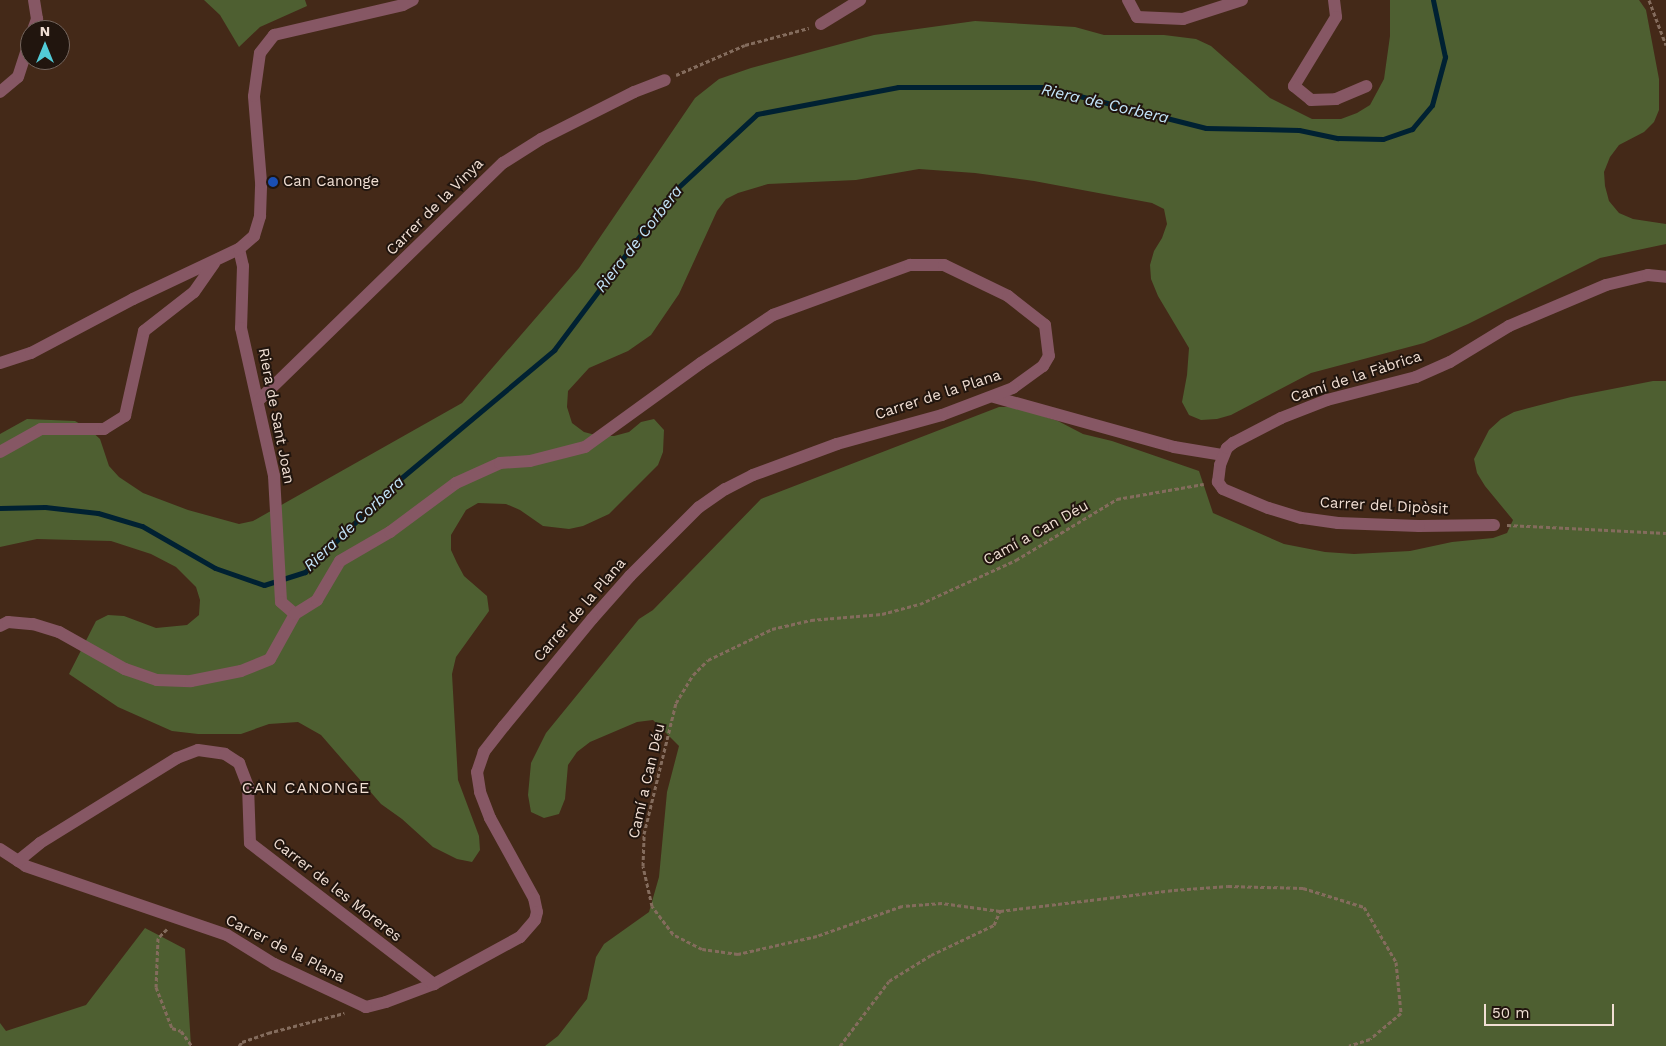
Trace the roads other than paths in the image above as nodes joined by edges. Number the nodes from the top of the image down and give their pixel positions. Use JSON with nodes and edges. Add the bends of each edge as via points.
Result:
{"nodes":[{"id":1,"x":34,"y":0,"type":"edge"},
{"id":2,"x":413,"y":0,"type":"edge"},
{"id":3,"x":860,"y":0,"type":"edge"},
{"id":4,"x":1128,"y":0,"type":"edge"},
{"id":5,"x":1242,"y":0,"type":"edge"},
{"id":6,"x":1334,"y":0,"type":"edge"},
{"id":7,"x":37,"y":20,"type":"edge"},
{"id":8,"x":821,"y":24,"type":"road end"},
{"id":9,"x":21,"y":70,"type":"edge"},
{"id":10,"x":665,"y":80,"type":"road end"},
{"id":11,"x":1366,"y":86,"type":"dead end"},
{"id":12,"x":0,"y":92,"type":"edge"},
{"id":13,"x":239,"y":249,"type":"junction"},
{"id":14,"x":214,"y":262,"type":"junction"},
{"id":15,"x":1666,"y":276,"type":"edge"},
{"id":16,"x":0,"y":363,"type":"edge"},
{"id":17,"x":994,"y":397,"type":"junction"},
{"id":18,"x":258,"y":401,"type":"junction"},
{"id":19,"x":0,"y":452,"type":"edge"},
{"id":20,"x":1223,"y":455,"type":"junction"},
{"id":21,"x":1494,"y":525,"type":"road end"},
{"id":22,"x":295,"y":614,"type":"junction"},
{"id":23,"x":0,"y":626,"type":"edge"},
{"id":24,"x":0,"y":849,"type":"edge"},
{"id":25,"x":18,"y":861,"type":"junction"},
{"id":26,"x":434,"y":984,"type":"junction"}],
"edges":[{"from":1,"to":7,"type":"street"},
{"from":2,"to":13,"type":"street","via":[[274,35],[260,53],[254,96],[261,182],[260,216],[254,236]]},
{"from":3,"to":8,"type":"street"},
{"from":4,"to":5,"type":"street","via":[[1137,17],[1183,19]]},
{"from":6,"to":11,"type":"street","via":[[1336,18],[1294,86],[1311,100],[1336,99]]},
{"from":9,"to":12,"type":"street","via":[[18,78]]},
{"from":10,"to":18,"type":"street","name":"Carrer de la Vinya","via":[[634,92],[550,135],[503,163]]},
{"from":13,"to":14,"type":"street"},
{"from":13,"to":18,"type":"street","name":"Riera de Sant Joan","via":[[243,266],[241,328]]},
{"from":14,"to":16,"type":"street","via":[[31,353]]},
{"from":14,"to":19,"type":"street","via":[[194,292],[144,331],[125,416],[104,429],[42,429]]},
{"from":15,"to":20,"type":"street","name":"Camí de la Fàbrica","via":[[1648,275],[1597,288],[1510,326],[1450,362],[1416,376],[1327,400],[1281,418],[1233,443]]},
{"from":17,"to":20,"type":"street","via":[[1174,447]]},
{"from":17,"to":22,"type":"street","name":"Carrer de la Plana","via":[[1028,379],[1043,366],[1049,356],[1045,325],[1008,296],[981,281],[944,265],[910,265],[773,315],[586,447],[530,461],[500,463],[456,483],[390,532],[340,561],[317,600]]},
{"from":17,"to":26,"type":"street","name":"Carrer de la Plana","via":[[837,444],[753,475],[698,507],[658,547],[592,619],[484,752],[476,772],[480,792],[490,818],[534,898],[537,912],[535,920],[520,937]]},
{"from":18,"to":22,"type":"street","name":"Riera de Sant Joan","via":[[274,476],[281,602]]},
{"from":20,"to":21,"type":"street","name":"Carrer del Dipòsit","via":[[1218,482],[1230,493],[1301,518],[1356,524]]},
{"from":22,"to":23,"type":"street","name":"Carrer de la Plana","via":[[270,659],[240,671],[191,681],[156,680],[125,669],[59,632],[33,624],[8,622]]},
{"from":24,"to":25,"type":"street","name":"Carrer de la Plana"},
{"from":25,"to":26,"type":"street","name":"Carrer de la Plana","via":[[227,935],[274,964],[366,1007]]},
{"from":25,"to":26,"type":"street","name":"Carrer de les Moreres","via":[[40,843],[177,758],[198,750],[225,754],[239,763],[248,786],[250,843]]}]}
